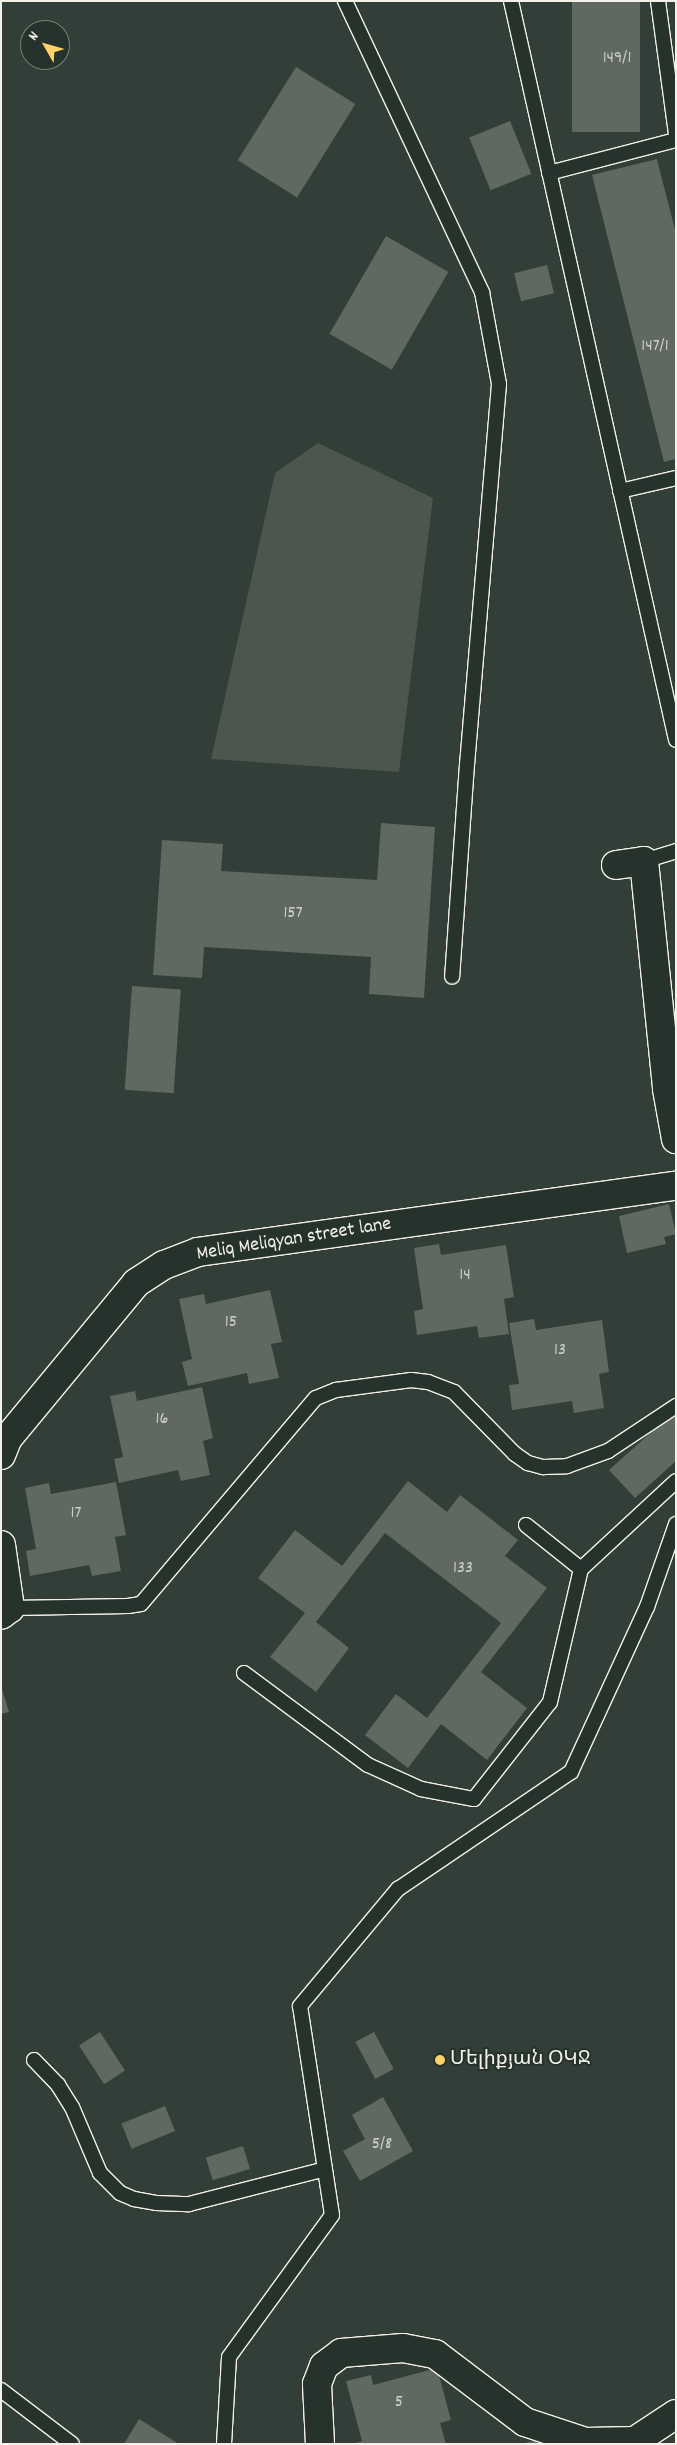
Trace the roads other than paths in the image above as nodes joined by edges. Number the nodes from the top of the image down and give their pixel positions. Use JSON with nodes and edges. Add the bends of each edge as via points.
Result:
{"nodes":[{"id":1,"x":345,"y":1,"type":"edge"},
{"id":2,"x":511,"y":1,"type":"edge"},
{"id":3,"x":658,"y":1,"type":"edge"},
{"id":4,"x":676,"y":134,"type":"edge"},
{"id":5,"x":676,"y":140,"type":"edge"},
{"id":6,"x":549,"y":173,"type":"junction"},
{"id":7,"x":676,"y":478,"type":"edge"},
{"id":8,"x":620,"y":491,"type":"junction"},
{"id":9,"x":676,"y":740,"type":"edge"},
{"id":10,"x":676,"y":851,"type":"edge"},
{"id":11,"x":644,"y":862,"type":"junction"},
{"id":12,"x":616,"y":865,"type":"dead end"},
{"id":13,"x":452,"y":976,"type":"dead end"},
{"id":14,"x":676,"y":1139,"type":"edge"},
{"id":15,"x":676,"y":1186,"type":"edge"},
{"id":16,"x":676,"y":1406,"type":"edge"},
{"id":17,"x":1,"y":1455,"type":"edge"},
{"id":18,"x":676,"y":1481,"type":"edge"},
{"id":19,"x":676,"y":1524,"type":"edge"},
{"id":20,"x":526,"y":1525,"type":"dead end"},
{"id":21,"x":1,"y":1546,"type":"edge"},
{"id":22,"x":581,"y":1569,"type":"junction"},
{"id":23,"x":6,"y":1612,"type":"edge"},
{"id":24,"x":244,"y":1673,"type":"dead end"},
{"id":25,"x":34,"y":2060,"type":"dead end"},
{"id":26,"x":325,"y":2169,"type":"junction"},
{"id":27,"x":1,"y":2390,"type":"edge"},
{"id":28,"x":676,"y":2414,"type":"edge"},
{"id":29,"x":72,"y":2444,"type":"edge"},
{"id":30,"x":224,"y":2444,"type":"edge"},
{"id":31,"x":320,"y":2444,"type":"edge"}],
"edges":[{"from":1,"to":13,"type":"lane","via":[[482,292],[499,384],[467,754]]},
{"from":2,"to":6,"type":"lane"},
{"from":3,"to":4,"type":"lane"},
{"from":5,"to":6,"type":"lane"},
{"from":6,"to":8,"type":"lane"},
{"from":7,"to":8,"type":"lane"},
{"from":8,"to":9,"type":"lane"},
{"from":10,"to":11,"type":"lane"},
{"from":11,"to":12,"type":"street"},
{"from":11,"to":14,"type":"street","via":[[667,1089]]},
{"from":15,"to":17,"type":"street","name":"Meliq Meliqyan street lane","via":[[198,1252],[164,1265],[136,1283],[8,1438]]},
{"from":16,"to":23,"type":"lane","via":[[608,1451],[567,1466],[543,1467],[528,1463],[515,1454],[454,1392],[428,1382],[411,1380],[336,1390],[316,1398],[141,1604]]},
{"from":18,"to":22,"type":"lane"},
{"from":19,"to":26,"type":"lane","via":[[647,1607],[572,1772],[398,1890],[300,2006]]},
{"from":20,"to":22,"type":"lane"},
{"from":21,"to":23,"type":"street"},
{"from":22,"to":24,"type":"lane","via":[[550,1702],[474,1799],[421,1789],[368,1764]]},
{"from":25,"to":26,"type":"lane","via":[[58,2085],[72,2107],[100,2173],[120,2193],[134,2199],[189,2204]]},
{"from":26,"to":30,"type":"lane","via":[[332,2215],[229,2357]]},
{"from":27,"to":29,"type":"lane"},
{"from":28,"to":31,"type":"street","via":[[635,2441],[585,2442],[525,2422],[435,2354],[403,2348],[350,2352],[342,2353],[324,2366],[317,2384]]}]}
